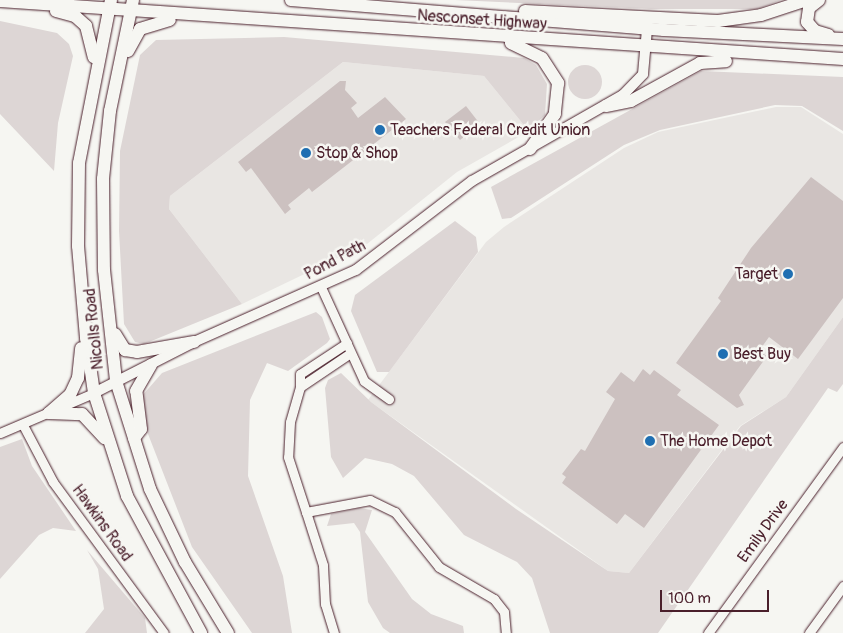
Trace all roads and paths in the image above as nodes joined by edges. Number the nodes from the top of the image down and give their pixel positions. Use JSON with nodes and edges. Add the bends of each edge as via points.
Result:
{"nodes":[{"id":1,"x":291,"y":0,"type":"edge"},
{"id":2,"x":807,"y":0,"type":"edge"},
{"id":3,"x":819,"y":0,"type":"edge"},
{"id":4,"x":5,"y":1,"type":"edge"},
{"id":5,"x":110,"y":5,"type":"edge"},
{"id":6,"x":132,"y":6,"type":"edge"},
{"id":7,"x":399,"y":8,"type":"junction"},
{"id":8,"x":201,"y":16,"type":"junction"},
{"id":9,"x":647,"y":29,"type":"junction"},
{"id":10,"x":492,"y":36,"type":"junction"},
{"id":11,"x":843,"y":38,"type":"edge"},
{"id":12,"x":647,"y":49,"type":"junction"},
{"id":13,"x":770,"y":56,"type":"junction"},
{"id":14,"x":843,"y":59,"type":"edge"},
{"id":15,"x":94,"y":76,"type":"junction"},
{"id":16,"x":114,"y":86,"type":"junction"},
{"id":17,"x":606,"y":106,"type":"junction"},
{"id":18,"x":530,"y":149,"type":"junction"},
{"id":19,"x":321,"y":286,"type":"junction"},
{"id":20,"x":108,"y":309,"type":"junction"},
{"id":21,"x":83,"y":313,"type":"junction"},
{"id":22,"x":194,"y":342,"type":"junction"},
{"id":23,"x":347,"y":343,"type":"junction"},
{"id":24,"x":349,"y":354,"type":"junction"},
{"id":25,"x":151,"y":365,"type":"junction"},
{"id":26,"x":307,"y":368,"type":"junction"},
{"id":27,"x":315,"y":377,"type":"junction"},
{"id":28,"x":116,"y":381,"type":"junction"},
{"id":29,"x":300,"y":387,"type":"junction"},
{"id":30,"x":94,"y":393,"type":"junction"},
{"id":31,"x":389,"y":399,"type":"dead end"},
{"id":32,"x":49,"y":413,"type":"junction"},
{"id":33,"x":23,"y":425,"type":"junction"},
{"id":34,"x":0,"y":433,"type":"edge"},
{"id":35,"x":134,"y":438,"type":"junction"},
{"id":36,"x":843,"y":447,"type":"edge"},
{"id":37,"x":114,"y":453,"type":"junction"},
{"id":38,"x":306,"y":512,"type":"junction"},
{"id":39,"x":843,"y":586,"type":"edge"},
{"id":40,"x":163,"y":632,"type":"edge"},
{"id":41,"x":201,"y":633,"type":"edge"},
{"id":42,"x":228,"y":633,"type":"edge"},
{"id":43,"x":334,"y":633,"type":"edge"},
{"id":44,"x":506,"y":633,"type":"edge"},
{"id":45,"x":708,"y":633,"type":"edge"},
{"id":46,"x":809,"y":633,"type":"edge"}],
"edges":[{"from":1,"to":7,"type":"highway","name":"Nesconset Highway"},
{"from":2,"to":7,"type":"highway","via":[[761,15],[718,21]]},
{"from":3,"to":11,"type":"highway","via":[[809,8],[809,25]]},
{"from":4,"to":5,"type":"highway","name":"Nesconset Highway"},
{"from":4,"to":15,"type":"highway","via":[[70,15],[83,22],[92,39]]},
{"from":5,"to":6,"type":"highway","name":"Nesconset Highway"},
{"from":5,"to":15,"type":"highway","name":"Nicolls Road"},
{"from":6,"to":8,"type":"highway","name":"Nesconset Highway"},
{"from":6,"to":16,"type":"highway","name":"Nicolls Road"},
{"from":7,"to":9,"type":"highway","name":"Nesconset Highway"},
{"from":8,"to":10,"type":"highway","name":"Nesconset Highway"},
{"from":8,"to":16,"type":"highway","via":[[157,21],[140,29]]},
{"from":9,"to":11,"type":"highway","name":"Nesconset Highway"},
{"from":9,"to":12,"type":"main road","name":"Pond Path"},
{"from":10,"to":12,"type":"highway","name":"Nesconset Highway"},
{"from":10,"to":18,"type":"highway","via":[[538,54],[558,83],[556,114]]},
{"from":12,"to":13,"type":"highway","name":"Nesconset Highway"},
{"from":12,"to":17,"type":"main road","name":"Pond Path","via":[[640,78]]},
{"from":13,"to":14,"type":"highway","name":"Nesconset Highway"},
{"from":13,"to":17,"type":"highway","via":[[705,62],[631,101]]},
{"from":15,"to":21,"type":"highway","name":"Nicolls Road","via":[[78,184]]},
{"from":16,"to":20,"type":"highway","name":"Nicolls Road","via":[[102,194]]},
{"from":17,"to":18,"type":"main road","name":"Pond Path"},
{"from":18,"to":19,"type":"main road","name":"Pond Path","via":[[472,181],[365,264]]},
{"from":19,"to":22,"type":"main road","name":"Pond Path"},
{"from":19,"to":23,"type":"street"},
{"from":20,"to":22,"type":"highway","via":[[118,344],[125,350],[150,351]]},
{"from":20,"to":28,"type":"highway","name":"Nicolls Road"},
{"from":21,"to":30,"type":"highway","name":"Nicolls Road"},
{"from":21,"to":32,"type":"highway","via":[[81,370],[70,395]]},
{"from":22,"to":25,"type":"main road","name":"Pond Path"},
{"from":23,"to":24,"type":"street"},
{"from":23,"to":26,"type":"street"},
{"from":24,"to":27,"type":"street"},
{"from":24,"to":31,"type":"street","via":[[364,381]]},
{"from":25,"to":28,"type":"main road","name":"Pond Path"},
{"from":25,"to":35,"type":"highway","via":[[136,391],[141,429]]},
{"from":26,"to":27,"type":"street"},
{"from":26,"to":29,"type":"street","via":[[300,374]]},
{"from":27,"to":29,"type":"street"},
{"from":28,"to":30,"type":"main road","name":"Pond Path"},
{"from":28,"to":35,"type":"highway","name":"Nicolls Road"},
{"from":29,"to":38,"type":"street","via":[[290,422],[288,457]]},
{"from":30,"to":32,"type":"street","name":"Pond Path"},
{"from":30,"to":37,"type":"highway","name":"Nicolls Road"},
{"from":32,"to":33,"type":"street","name":"Pond Path"},
{"from":32,"to":37,"type":"highway","via":[[72,412],[90,418]]},
{"from":33,"to":34,"type":"street","name":"Pond Path"},
{"from":33,"to":40,"type":"street","name":"Hawkins Road","via":[[54,482]]},
{"from":35,"to":42,"type":"highway","name":"Nicolls Road","via":[[150,489],[185,562]]},
{"from":36,"to":45,"type":"street","name":"Emily Drive"},
{"from":37,"to":41,"type":"highway","name":"Nicolls Road","via":[[152,548]]},
{"from":38,"to":43,"type":"street","via":[[323,565],[325,604]]},
{"from":38,"to":44,"type":"street","via":[[354,501],[384,503],[439,567],[494,599],[504,612]]},
{"from":39,"to":46,"type":"street"}]}
